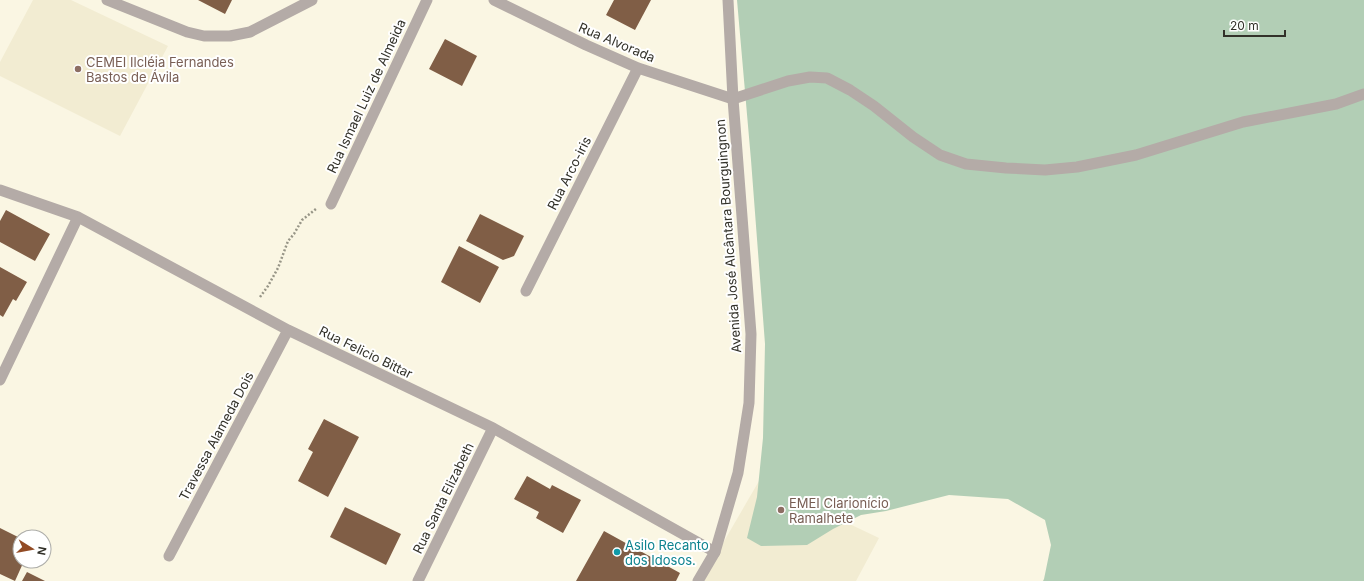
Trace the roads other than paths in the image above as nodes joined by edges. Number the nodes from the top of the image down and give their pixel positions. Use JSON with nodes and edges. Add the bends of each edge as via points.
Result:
{"nodes":[{"id":1,"x":312,"y":0,"type":"edge"},
{"id":2,"x":427,"y":0,"type":"edge"},
{"id":3,"x":494,"y":0,"type":"edge"},
{"id":4,"x":728,"y":0,"type":"edge"},
{"id":5,"x":110,"y":1,"type":"edge"},
{"id":6,"x":638,"y":68,"type":"junction"},
{"id":7,"x":1364,"y":94,"type":"edge"},
{"id":8,"x":733,"y":99,"type":"junction"},
{"id":9,"x":0,"y":190,"type":"edge"},
{"id":10,"x":331,"y":204,"type":"road end"},
{"id":11,"x":78,"y":217,"type":"junction"},
{"id":12,"x":526,"y":291,"type":"dead end"},
{"id":13,"x":288,"y":330,"type":"junction"},
{"id":14,"x":0,"y":380,"type":"edge"},
{"id":15,"x":493,"y":428,"type":"junction"},
{"id":16,"x":714,"y":552,"type":"junction"},
{"id":17,"x":169,"y":556,"type":"dead end"},
{"id":18,"x":418,"y":581,"type":"edge"},
{"id":19,"x":698,"y":581,"type":"edge"}],
"edges":[{"from":1,"to":5,"type":"street","via":[[250,32],[230,36],[204,36],[187,32]]},
{"from":2,"to":10,"type":"street","name":"Rua Ismael Luiz de Almeida"},
{"from":3,"to":6,"type":"street","name":"Rua Alvorada"},
{"from":4,"to":8,"type":"street","name":"Avenida José Alcântara Bourguingnon"},
{"from":6,"to":8,"type":"street","name":"Rua Alvorada"},
{"from":6,"to":12,"type":"street","name":"Rua Arco-iris"},
{"from":7,"to":8,"type":"street","via":[[1336,104],[1244,122],[1136,155],[1077,167],[1045,170],[966,164],[940,155],[912,137],[874,106],[827,78],[810,77],[788,81]]},
{"from":8,"to":16,"type":"street","name":"Avenida José Alcântara Bourguingnon","via":[[751,334],[749,403],[738,473]]},
{"from":9,"to":11,"type":"street","name":"Rua Felicio Bittar"},
{"from":11,"to":13,"type":"street","name":"Rua Felicio Bittar"},
{"from":11,"to":14,"type":"street"},
{"from":13,"to":15,"type":"street","name":"Rua Felicio Bittar"},
{"from":13,"to":17,"type":"street","name":"Travessa Alameda Dois"},
{"from":15,"to":16,"type":"street","name":"Rua Felicio Bittar"},
{"from":15,"to":18,"type":"street","name":"Rua Santa Elizabeth"},
{"from":16,"to":19,"type":"street","name":"Avenida José Alcântara Bourguingnon"}]}
